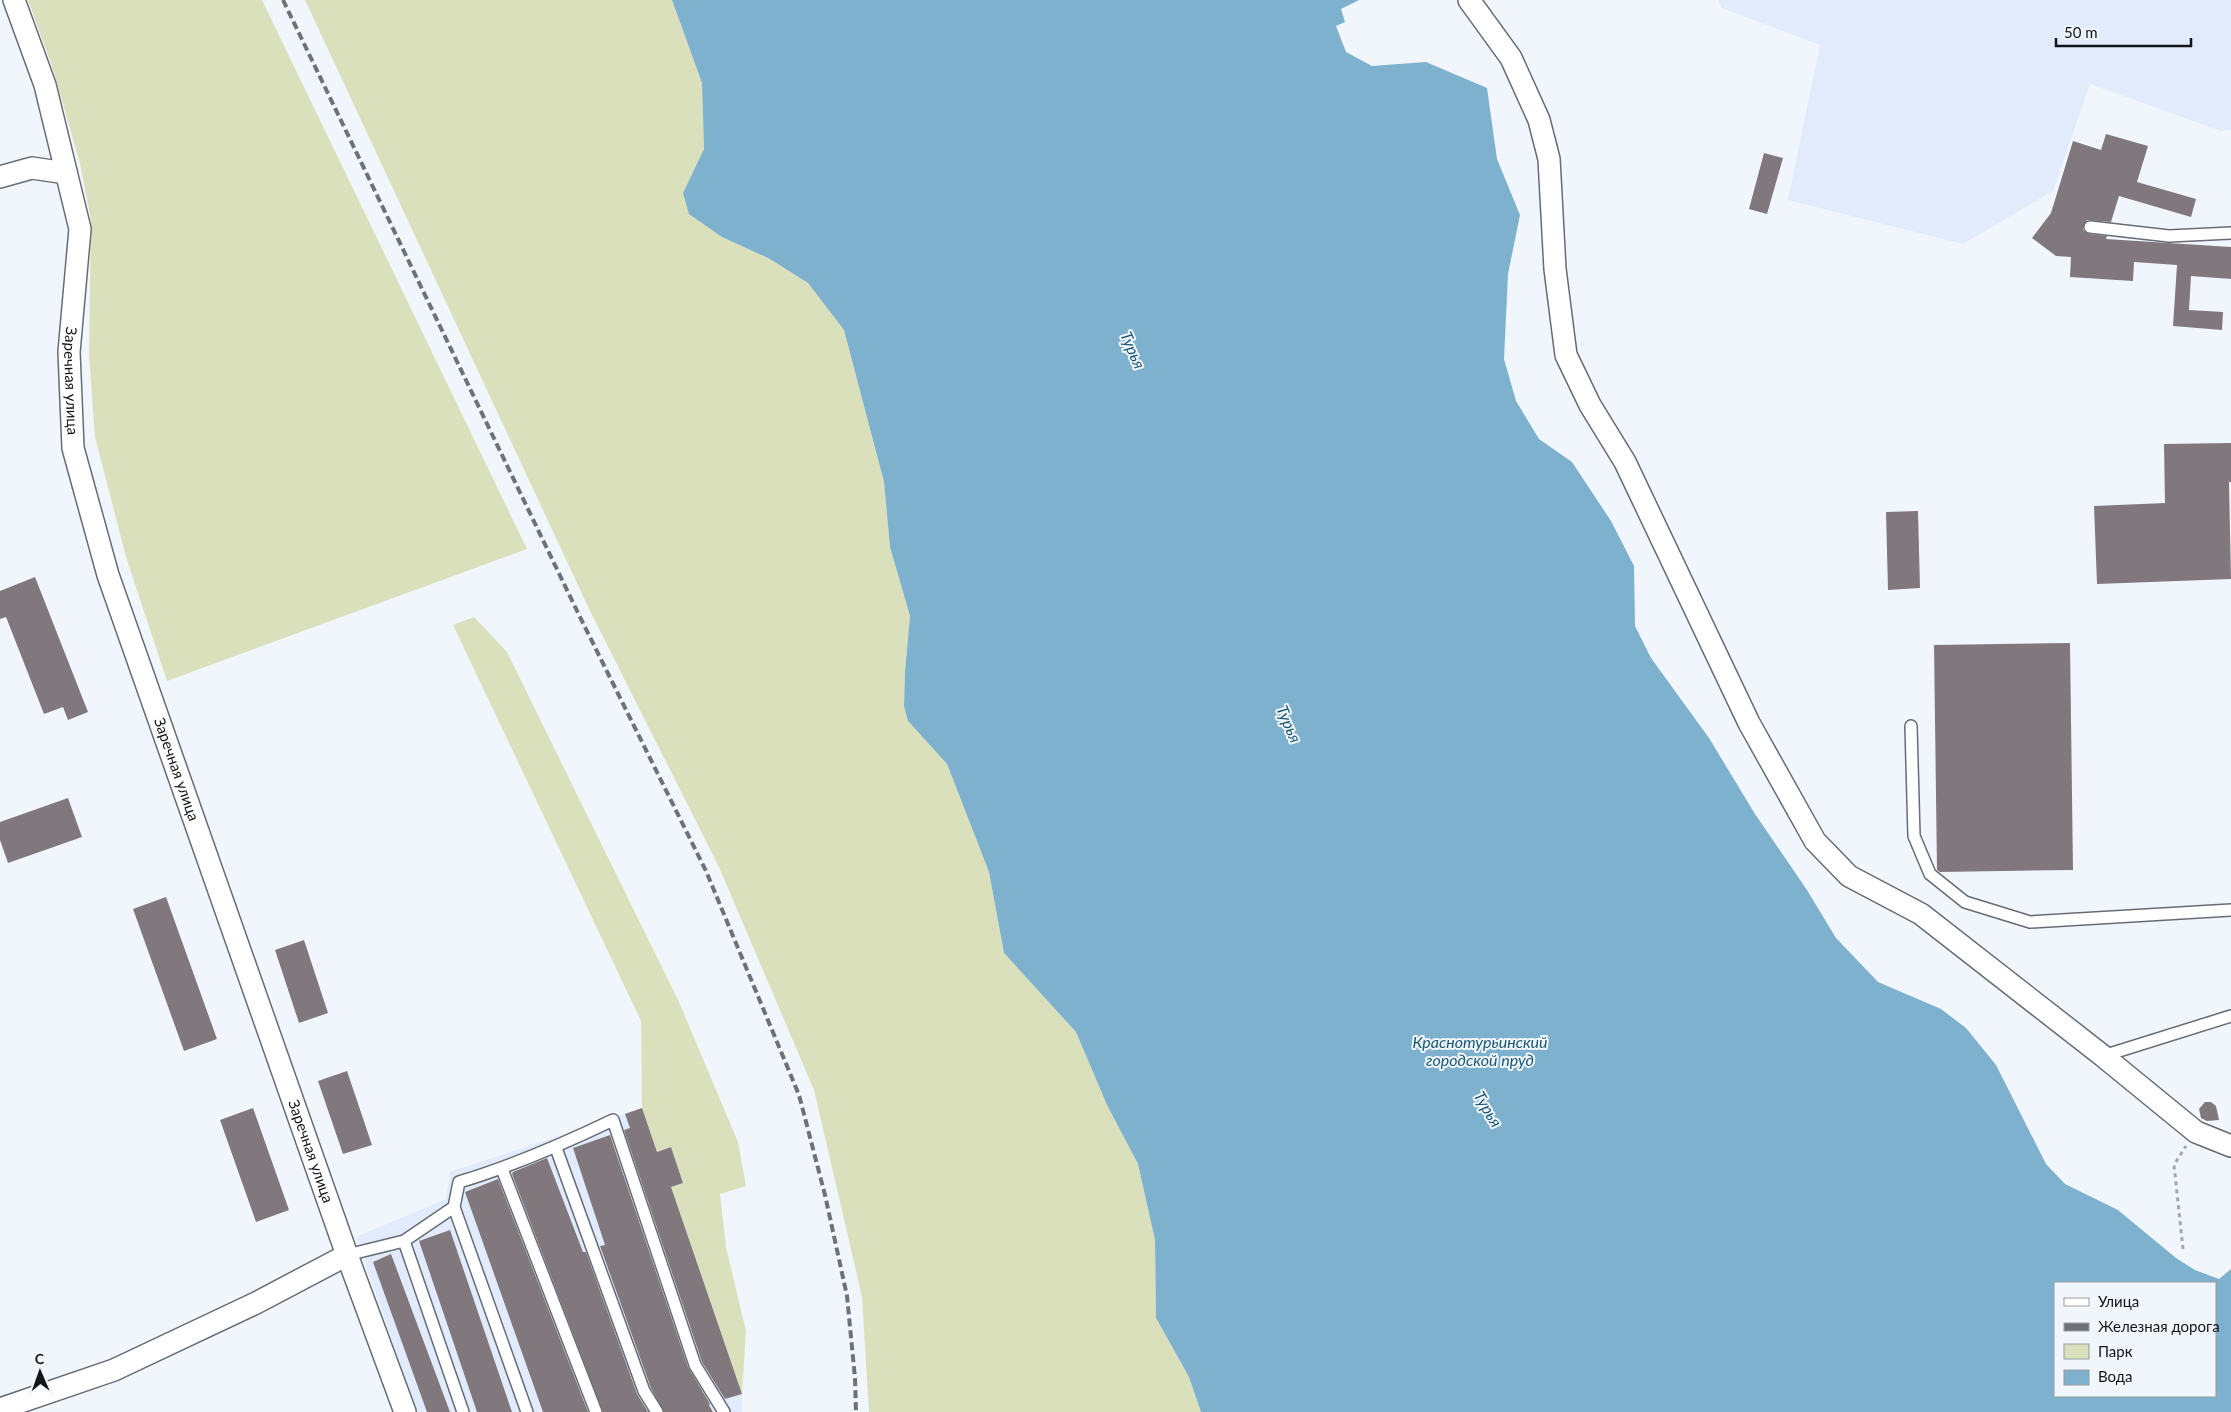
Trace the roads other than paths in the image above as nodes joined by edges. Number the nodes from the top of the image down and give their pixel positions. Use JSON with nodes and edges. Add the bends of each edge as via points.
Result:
{"nodes":[{"id":1,"x":14,"y":0,"type":"edge"},
{"id":2,"x":1469,"y":0,"type":"edge"},
{"id":3,"x":66,"y":173,"type":"junction"},
{"id":4,"x":0,"y":177,"type":"edge"},
{"id":5,"x":2090,"y":227,"type":"dead end"},
{"id":6,"x":2231,"y":233,"type":"edge"},
{"id":7,"x":1911,"y":726,"type":"dead end"},
{"id":8,"x":2231,"y":910,"type":"edge"},
{"id":9,"x":2231,"y":1016,"type":"edge"},
{"id":10,"x":2103,"y":1056,"type":"junction"},
{"id":11,"x":2231,"y":1146,"type":"edge"},
{"id":12,"x":556,"y":1148,"type":"junction"},
{"id":13,"x":502,"y":1169,"type":"junction"},
{"id":14,"x":454,"y":1207,"type":"junction"},
{"id":15,"x":404,"y":1241,"type":"junction"},
{"id":16,"x":347,"y":1255,"type":"junction"},
{"id":17,"x":0,"y":1409,"type":"edge"},
{"id":18,"x":405,"y":1412,"type":"edge"},
{"id":19,"x":463,"y":1412,"type":"edge"},
{"id":20,"x":527,"y":1412,"type":"edge"},
{"id":21,"x":596,"y":1412,"type":"edge"},
{"id":22,"x":657,"y":1412,"type":"edge"},
{"id":23,"x":724,"y":1412,"type":"edge"}],
"edges":[{"from":1,"to":3,"type":"street","name":"Заречная улица","via":[[44,85]]},
{"from":2,"to":10,"type":"street","via":[[1511,58],[1539,120],[1549,159],[1555,269],[1566,355],[1590,405],[1625,462],[1749,723],[1814,841],[1849,876],[1921,914]]},
{"from":3,"to":4,"type":"street","via":[[32,168]]},
{"from":3,"to":16,"type":"street","name":"Заречная улица","via":[[80,229],[69,352],[73,448],[108,575]]},
{"from":5,"to":6,"type":"lane","via":[[2169,236]]},
{"from":7,"to":8,"type":"lane","via":[[1914,836],[1930,874],[1965,902],[2030,922]]},
{"from":9,"to":10,"type":"lane"},
{"from":10,"to":11,"type":"street","via":[[2196,1132]]},
{"from":12,"to":13,"type":"lane"},
{"from":12,"to":22,"type":"lane","via":[[644,1391]]},
{"from":12,"to":23,"type":"lane","via":[[613,1120],[695,1365]]},
{"from":13,"to":14,"type":"lane","via":[[459,1182]]},
{"from":13,"to":21,"type":"lane"},
{"from":14,"to":15,"type":"lane"},
{"from":14,"to":20,"type":"lane"},
{"from":15,"to":16,"type":"lane"},
{"from":15,"to":19,"type":"lane"},
{"from":16,"to":17,"type":"street","via":[[256,1303],[114,1370]]},
{"from":16,"to":18,"type":"street","name":"Заречная улица"}]}
